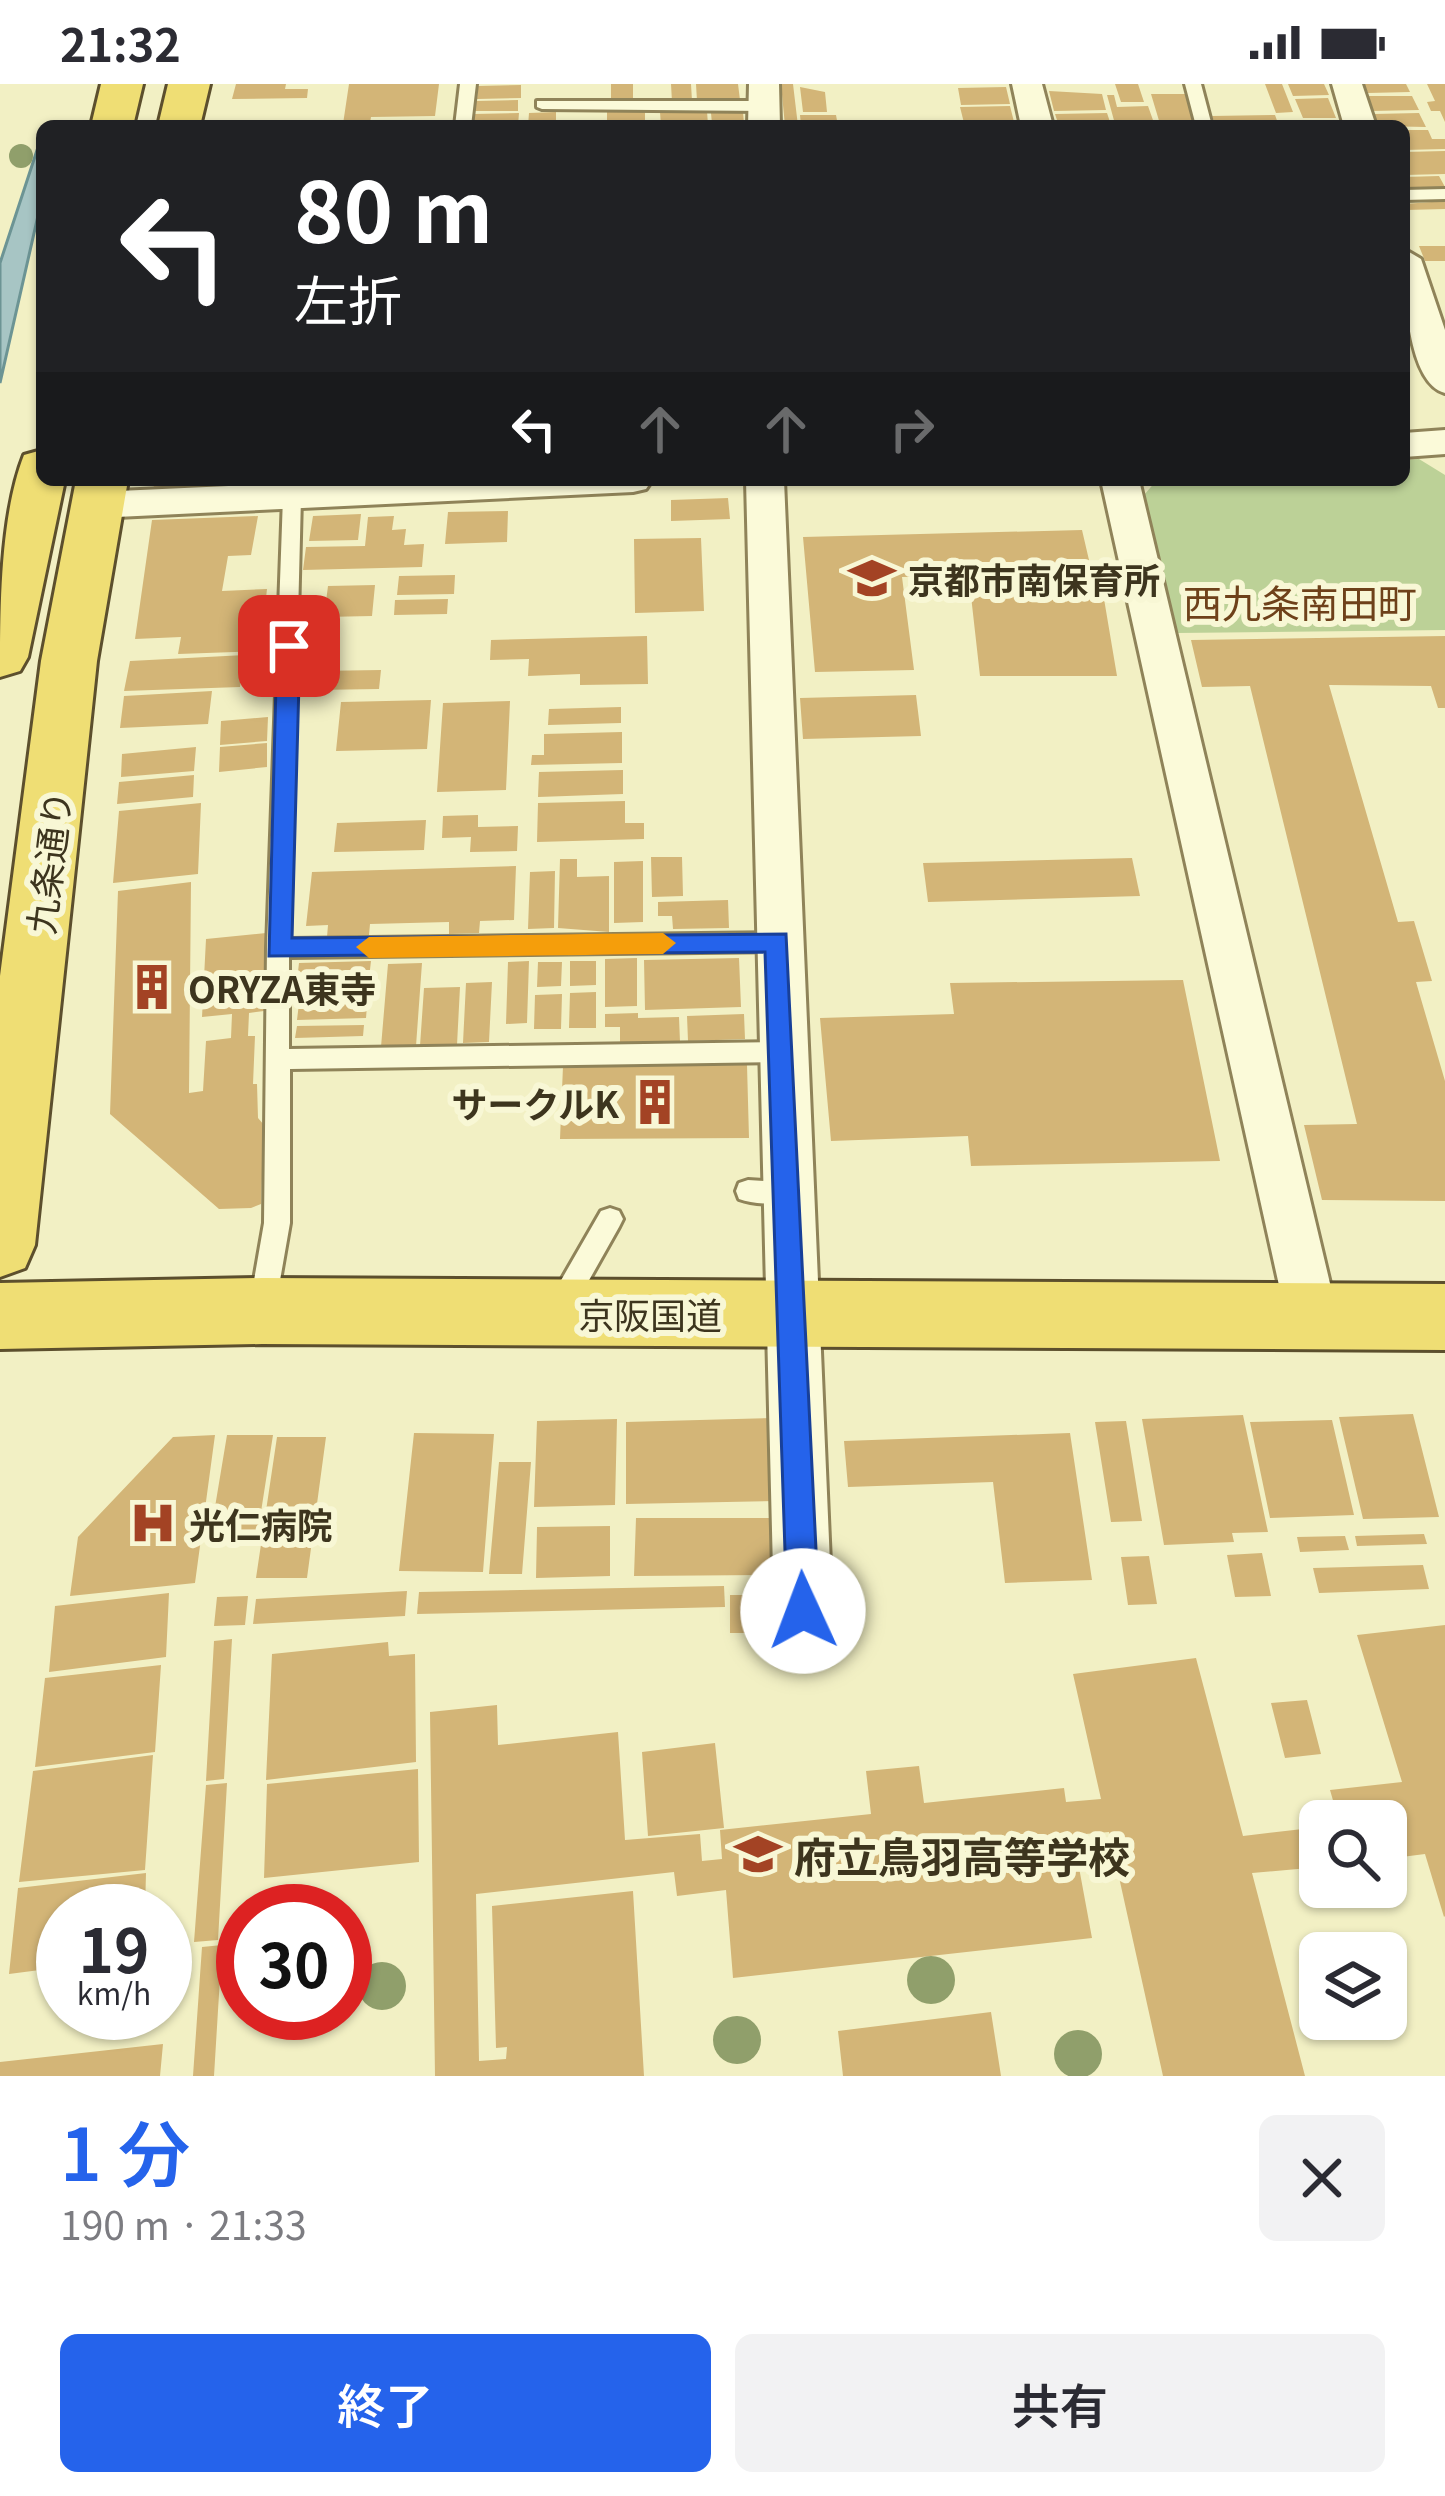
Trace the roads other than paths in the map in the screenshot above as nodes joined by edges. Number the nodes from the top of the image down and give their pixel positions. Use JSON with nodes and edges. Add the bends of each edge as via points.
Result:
{"nodes":[{"id":1,"x":122,"y":84,"type":"edge"},
{"id":2,"x":189,"y":84,"type":"edge"},
{"id":3,"x":468,"y":84,"type":"edge"},
{"id":4,"x":1028,"y":84,"type":"edge"},
{"id":5,"x":1192,"y":84,"type":"edge"},
{"id":6,"x":1347,"y":84,"type":"edge"},
{"id":7,"x":542,"y":104,"type":"dead end"},
{"id":8,"x":764,"y":105,"type":"edge"},
{"id":9,"x":113,"y":120,"type":"edge"},
{"id":10,"x":180,"y":120,"type":"edge"},
{"id":11,"x":464,"y":120,"type":"edge"},
{"id":12,"x":1036,"y":120,"type":"edge"},
{"id":13,"x":1202,"y":120,"type":"edge"},
{"id":14,"x":1358,"y":120,"type":"edge"},
{"id":15,"x":1445,"y":194,"type":"edge"},
{"id":16,"x":1410,"y":195,"type":"edge"},
{"id":17,"x":1412,"y":302,"type":"edge"},
{"id":18,"x":1445,"y":382,"type":"edge"},
{"id":19,"x":1445,"y":442,"type":"edge"},
{"id":20,"x":1410,"y":445,"type":"edge"},
{"id":21,"x":38,"y":486,"type":"edge"},
{"id":22,"x":446,"y":486,"type":"edge"},
{"id":23,"x":765,"y":486,"type":"edge"},
{"id":24,"x":1121,"y":486,"type":"edge"},
{"id":25,"x":99,"y":492,"type":"edge"},
{"id":26,"x":292,"y":497,"type":"junction"},
{"id":27,"x":0,"y":656,"type":"edge"},
{"id":28,"x":777,"y":942,"type":"junction"},
{"id":29,"x":278,"y":948,"type":"junction"},
{"id":30,"x":782,"y":1052,"type":"junction"},
{"id":31,"x":278,"y":1059,"type":"junction"},
{"id":32,"x":610,"y":1220,"type":"dead end"},
{"id":33,"x":0,"y":1245,"type":"edge"},
{"id":34,"x":262,"y":1311,"type":"junction"},
{"id":35,"x":557,"y":1312,"type":"junction"},
{"id":36,"x":791,"y":1314,"type":"junction"},
{"id":37,"x":0,"y":1316,"type":"edge"},
{"id":38,"x":1312,"y":1317,"type":"junction"},
{"id":39,"x":1445,"y":1317,"type":"edge"},
{"id":40,"x":803,"y":1611,"type":"dead end"}],
"edges":[{"from":1,"to":9,"type":"highway"},
{"from":2,"to":10,"type":"highway"},
{"from":3,"to":11,"type":"lane"},
{"from":4,"to":12,"type":"street"},
{"from":5,"to":13,"type":"lane"},
{"from":6,"to":14,"type":"street"},
{"from":7,"to":8,"type":"lane"},
{"from":15,"to":16,"type":"lane"},
{"from":17,"to":18,"type":"street"},
{"from":19,"to":20,"type":"street"},
{"from":21,"to":27,"type":"highway"},
{"from":22,"to":26,"type":"street"},
{"from":23,"to":28,"type":"street"},
{"from":24,"to":38,"type":"street"},
{"from":25,"to":26,"type":"street"},
{"from":25,"to":33,"type":"highway","name":"九条通り","via":[[69,661]]},
{"from":26,"to":29,"type":"lane"},
{"from":28,"to":29,"type":"lane"},
{"from":28,"to":30,"type":"street"},
{"from":29,"to":31,"type":"lane"},
{"from":30,"to":31,"type":"lane"},
{"from":30,"to":36,"type":"street","via":[[768,1191]]},
{"from":31,"to":34,"type":"lane","via":[[277,1223]]},
{"from":32,"to":35,"type":"lane"},
{"from":34,"to":35,"type":"highway","name":"京阪国道"},
{"from":34,"to":37,"type":"highway","name":"京阪国道"},
{"from":35,"to":36,"type":"highway","name":"京阪国道"},
{"from":36,"to":38,"type":"highway","name":"京阪国道"},
{"from":36,"to":40,"type":"street"},
{"from":38,"to":39,"type":"highway","name":"京阪国道"}]}
